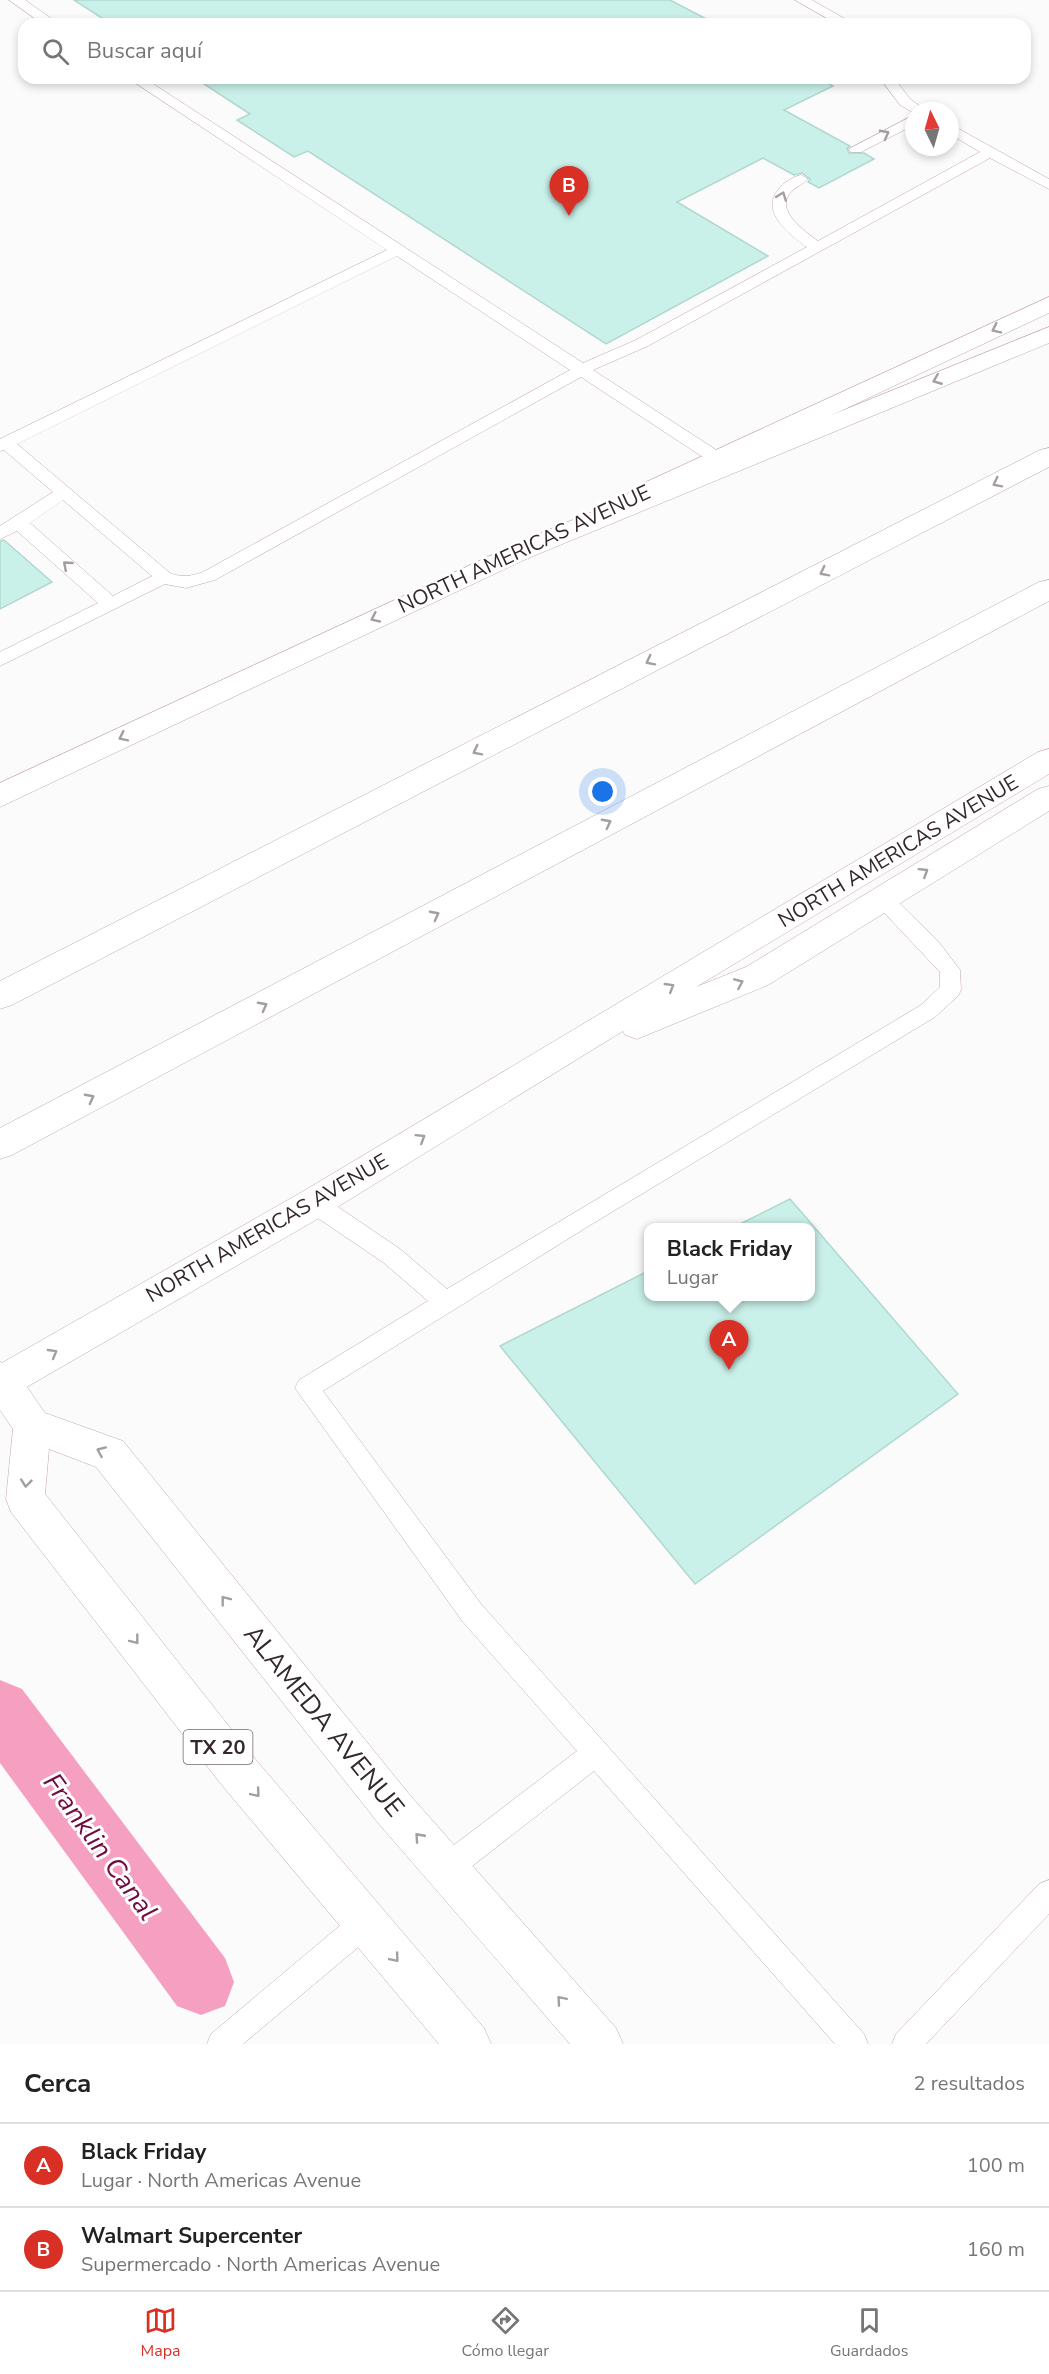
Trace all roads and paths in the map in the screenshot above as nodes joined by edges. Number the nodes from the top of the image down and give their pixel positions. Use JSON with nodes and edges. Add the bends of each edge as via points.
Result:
{"nodes":[{"id":1,"x":15,"y":0,"type":"edge"},
{"id":2,"x":802,"y":0,"type":"edge"},
{"id":3,"x":43,"y":18,"type":"edge"},
{"id":4,"x":836,"y":18,"type":"edge"},
{"id":5,"x":144,"y":84,"type":"edge"},
{"id":6,"x":892,"y":84,"type":"edge"},
{"id":7,"x":905,"y":102,"type":"edge"},
{"id":8,"x":905,"y":124,"type":"edge"},
{"id":9,"x":959,"y":133,"type":"edge"},
{"id":10,"x":856,"y":149,"type":"dead end"},
{"id":11,"x":990,"y":152,"type":"junction"},
{"id":12,"x":801,"y":178,"type":"dead end"},
{"id":13,"x":1049,"y":185,"type":"edge"},
{"id":14,"x":817,"y":247,"type":"junction"},
{"id":15,"x":398,"y":250,"type":"junction"},
{"id":16,"x":1049,"y":304,"type":"edge"},
{"id":17,"x":1049,"y":334,"type":"edge"},
{"id":18,"x":581,"y":370,"type":"junction"},
{"id":19,"x":3,"y":444,"type":"edge"},
{"id":20,"x":1049,"y":456,"type":"edge"},
{"id":21,"x":718,"y":459,"type":"junction"},
{"id":22,"x":64,"y":492,"type":"junction"},
{"id":23,"x":19,"y":523,"type":"junction"},
{"id":24,"x":0,"y":533,"type":"edge"},
{"id":25,"x":504,"y":558,"type":"junction"},
{"id":26,"x":164,"y":577,"type":"junction"},
{"id":27,"x":1049,"y":589,"type":"edge"},
{"id":28,"x":111,"y":604,"type":"junction"},
{"id":29,"x":0,"y":660,"type":"edge"},
{"id":30,"x":1049,"y":760,"type":"edge"},
{"id":31,"x":0,"y":796,"type":"edge"},
{"id":32,"x":1049,"y":797,"type":"edge"},
{"id":33,"x":882,"y":898,"type":"junction"},
{"id":34,"x":0,"y":996,"type":"edge"},
{"id":35,"x":530,"y":1071,"type":"junction"},
{"id":36,"x":0,"y":1145,"type":"edge"},
{"id":37,"x":314,"y":1203,"type":"junction"},
{"id":38,"x":446,"y":1302,"type":"junction"},
{"id":39,"x":1,"y":1381,"type":"edge"},
{"id":40,"x":32,"y":1425,"type":"junction"},
{"id":41,"x":597,"y":1752,"type":"junction"},
{"id":42,"x":447,"y":1868,"type":"junction"},
{"id":43,"x":1049,"y":1894,"type":"edge"},
{"id":44,"x":365,"y":1923,"type":"junction"},
{"id":45,"x":221,"y":2044,"type":"edge"},
{"id":46,"x":468,"y":2044,"type":"edge"},
{"id":47,"x":600,"y":2044,"type":"edge"},
{"id":48,"x":854,"y":2044,"type":"edge"},
{"id":49,"x":906,"y":2044,"type":"edge"}],
"edges":[{"from":1,"to":3,"type":"lane"},
{"from":2,"to":4,"type":"lane"},
{"from":5,"to":15,"type":"lane"},
{"from":6,"to":7,"type":"lane"},
{"from":10,"to":8,"type":"lane","one_way":true},
{"from":9,"to":11,"type":"lane"},
{"from":11,"to":13,"type":"lane"},
{"from":11,"to":14,"type":"lane"},
{"from":14,"to":12,"type":"lane","one_way":true,"via":[[796,233],[779,212],[779,200],[787,185]]},
{"from":14,"to":18,"type":"lane","via":[[642,343]]},
{"from":15,"to":18,"type":"lane"},
{"from":15,"to":19,"type":"lane"},
{"from":16,"to":21,"type":"main road","name":"NORTH AMERICAS AVENUE","one_way":true},
{"from":17,"to":25,"type":"main road","one_way":true},
{"from":18,"to":21,"type":"lane"},
{"from":18,"to":26,"type":"lane","via":[[208,576],[191,582]]},
{"from":19,"to":22,"type":"lane"},
{"from":20,"to":34,"type":"main road","one_way":true},
{"from":21,"to":25,"type":"main road","name":"NORTH AMERICAS AVENUE"},
{"from":22,"to":23,"type":"lane"},
{"from":22,"to":26,"type":"lane"},
{"from":23,"to":24,"type":"lane"},
{"from":28,"to":23,"type":"lane","one_way":true},
{"from":25,"to":31,"type":"main road","name":"NORTH AMERICAS AVENUE","one_way":true},
{"from":26,"to":28,"type":"lane"},
{"from":36,"to":27,"type":"main road","one_way":true},
{"from":28,"to":29,"type":"lane"},
{"from":35,"to":30,"type":"main road","name":"NORTH AMERICAS AVENUE","one_way":true},
{"from":33,"to":32,"type":"main road","name":"NORTH AMERICAS AVENUE","one_way":true},
{"from":35,"to":33,"type":"main road","name":"NORTH AMERICAS AVENUE","one_way":true,"via":[[757,976]]},
{"from":33,"to":38,"type":"lane","via":[[950,970],[951,990],[928,1011]]},
{"from":37,"to":35,"type":"main road","name":"NORTH AMERICAS AVENUE","one_way":true},
{"from":37,"to":38,"type":"lane","via":[[392,1256]]},
{"from":39,"to":37,"type":"main road","name":"NORTH AMERICAS AVENUE","one_way":true},
{"from":38,"to":41,"type":"lane","via":[[307,1388],[472,1613]]},
{"from":39,"to":40,"type":"main road"},
{"from":42,"to":40,"type":"main road","name":"ALAMEDA AVENUE","one_way":true,"via":[[394,1809],[109,1454]]},
{"from":40,"to":44,"type":"main road","number":"TX 20","one_way":true,"via":[[25,1499],[236,1769]]},
{"from":41,"to":42,"type":"lane"},
{"from":41,"to":48,"type":"lane"},
{"from":47,"to":42,"type":"main road","name":"ALAMEDA AVENUE","one_way":true},
{"from":43,"to":49,"type":"lane"},
{"from":44,"to":45,"type":"lane"},
{"from":44,"to":46,"type":"main road","number":"TX 20","one_way":true}]}
